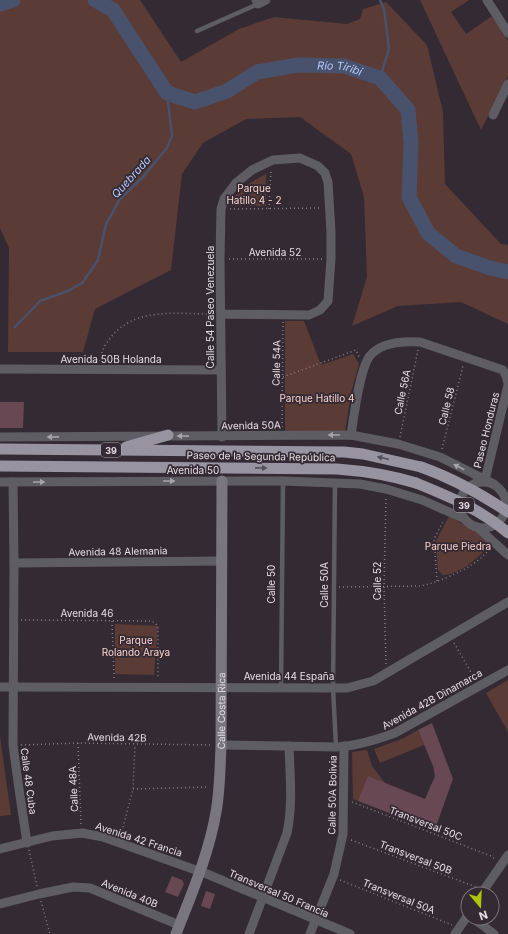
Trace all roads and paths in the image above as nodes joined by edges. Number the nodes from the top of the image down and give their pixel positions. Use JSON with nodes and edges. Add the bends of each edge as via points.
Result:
{"nodes":[{"id":1,"x":487,"y":0,"type":"edge"},
{"id":2,"x":260,"y":1,"type":"edge"},
{"id":3,"x":197,"y":31,"type":"dead end"},
{"id":4,"x":508,"y":33,"type":"edge"},
{"id":5,"x":508,"y":84,"type":"edge"},
{"id":6,"x":493,"y":115,"type":"dead end"},
{"id":7,"x":271,"y":161,"type":"junction"},
{"id":8,"x":270,"y":208,"type":"junction"},
{"id":9,"x":330,"y":208,"type":"junction"},
{"id":10,"x":221,"y":209,"type":"junction"},
{"id":11,"x":220,"y":259,"type":"junction"},
{"id":12,"x":331,"y":259,"type":"junction"},
{"id":13,"x":221,"y":314,"type":"junction"},
{"id":14,"x":284,"y":315,"type":"junction"},
{"id":15,"x":420,"y":342,"type":"junction"},
{"id":16,"x":356,"y":350,"type":"dead end"},
{"id":17,"x":464,"y":358,"type":"junction"},
{"id":18,"x":0,"y":369,"type":"edge"},
{"id":19,"x":100,"y":370,"type":"junction"},
{"id":20,"x":221,"y":370,"type":"junction"},
{"id":21,"x":283,"y":377,"type":"junction"},
{"id":22,"x":508,"y":384,"type":"edge"},
{"id":23,"x":168,"y":435,"type":"junction"},
{"id":24,"x":282,"y":435,"type":"junction"},
{"id":25,"x":351,"y":435,"type":"junction"},
{"id":26,"x":0,"y":437,"type":"edge"},
{"id":27,"x":222,"y":437,"type":"junction"},
{"id":28,"x":398,"y":444,"type":"junction"},
{"id":29,"x":0,"y":449,"type":"edge"},
{"id":30,"x":114,"y":450,"type":"junction"},
{"id":31,"x":440,"y":457,"type":"junction"},
{"id":32,"x":0,"y":466,"type":"edge"},
{"id":33,"x":484,"y":480,"type":"junction"},
{"id":34,"x":222,"y":481,"type":"junction"},
{"id":35,"x":283,"y":481,"type":"junction"},
{"id":36,"x":0,"y":482,"type":"edge"},
{"id":37,"x":13,"y":482,"type":"junction"},
{"id":38,"x":335,"y":482,"type":"junction"},
{"id":39,"x":497,"y":487,"type":"junction"},
{"id":40,"x":386,"y":489,"type":"junction"},
{"id":41,"x":508,"y":494,"type":"edge"},
{"id":42,"x":448,"y":512,"type":"junction"},
{"id":43,"x":508,"y":512,"type":"edge"},
{"id":44,"x":465,"y":519,"type":"junction"},
{"id":45,"x":477,"y":527,"type":"junction"},
{"id":46,"x":508,"y":532,"type":"edge"},
{"id":47,"x":496,"y":544,"type":"junction"},
{"id":48,"x":508,"y":555,"type":"edge"},
{"id":49,"x":222,"y":561,"type":"junction"},
{"id":50,"x":14,"y":562,"type":"junction"},
{"id":51,"x":437,"y":582,"type":"junction"},
{"id":52,"x":333,"y":587,"type":"junction"},
{"id":53,"x":384,"y":587,"type":"junction"},
{"id":54,"x":508,"y":602,"type":"edge"},
{"id":55,"x":14,"y":620,"type":"junction"},
{"id":56,"x":112,"y":620,"type":"junction"},
{"id":57,"x":450,"y":636,"type":"junction"},
{"id":58,"x":508,"y":670,"type":"edge"},
{"id":59,"x":386,"y":674,"type":"junction"},
{"id":60,"x":479,"y":686,"type":"junction"},
{"id":61,"x":0,"y":687,"type":"edge"},
{"id":62,"x":13,"y":687,"type":"junction"},
{"id":63,"x":114,"y":687,"type":"junction"},
{"id":64,"x":158,"y":687,"type":"junction"},
{"id":65,"x":221,"y":687,"type":"junction"},
{"id":66,"x":281,"y":687,"type":"junction"},
{"id":67,"x":333,"y":688,"type":"junction"},
{"id":68,"x":78,"y":743,"type":"junction"},
{"id":69,"x":135,"y":744,"type":"junction"},
{"id":70,"x":14,"y":745,"type":"junction"},
{"id":71,"x":221,"y":745,"type":"junction"},
{"id":72,"x":289,"y":746,"type":"junction"},
{"id":73,"x":340,"y":746,"type":"junction"},
{"id":74,"x":219,"y":787,"type":"junction"},
{"id":75,"x":133,"y":789,"type":"junction"},
{"id":76,"x":344,"y":799,"type":"junction"},
{"id":77,"x":82,"y":833,"type":"junction"},
{"id":78,"x":343,"y":837,"type":"junction"},
{"id":79,"x":27,"y":843,"type":"junction"},
{"id":80,"x":119,"y":843,"type":"junction"},
{"id":81,"x":0,"y":849,"type":"edge"},
{"id":82,"x":508,"y":855,"type":"edge"},
{"id":83,"x":504,"y":867,"type":"edge"},
{"id":84,"x":200,"y":872,"type":"junction"},
{"id":85,"x":333,"y":877,"type":"junction"},
{"id":86,"x":467,"y":886,"type":"edge"},
{"id":87,"x":487,"y":886,"type":"edge"},
{"id":88,"x":263,"y":897,"type":"junction"},
{"id":89,"x":0,"y":904,"type":"edge"},
{"id":90,"x":315,"y":920,"type":"junction"},
{"id":91,"x":484,"y":926,"type":"edge"},
{"id":92,"x":178,"y":929,"type":"edge"},
{"id":93,"x":457,"y":931,"type":"edge"},
{"id":94,"x":249,"y":934,"type":"edge"},
{"id":95,"x":310,"y":934,"type":"edge"},
{"id":96,"x":350,"y":934,"type":"edge"},
{"id":97,"x":494,"y":934,"type":"edge"}],
"edges":[{"from":1,"to":4,"type":"street"},
{"from":2,"to":3,"type":"lane"},
{"from":5,"to":6,"type":"street"},
{"from":7,"to":8,"type":"path"},
{"from":7,"to":9,"type":"street","name":"Calle 54 Paseo Venezuela","via":[[300,158],[318,166],[325,173],[328,182]]},
{"from":7,"to":10,"type":"street","name":"Calle 54 Paseo Venezuela","via":[[252,170],[236,183],[224,199]]},
{"from":8,"to":9,"type":"path"},
{"from":8,"to":10,"type":"path"},
{"from":9,"to":12,"type":"street"},
{"from":10,"to":11,"type":"street","name":"Calle 54 Paseo Venezuela"},
{"from":11,"to":12,"type":"path","name":"Avenida 52"},
{"from":11,"to":13,"type":"street","name":"Calle 54 Paseo Venezuela"},
{"from":12,"to":14,"type":"street","via":[[328,301],[320,310],[309,315]]},
{"from":13,"to":14,"type":"street"},
{"from":13,"to":19,"type":"path","via":[[159,314],[127,322],[106,342],[100,354]]},
{"from":13,"to":20,"type":"street","name":"Calle 54 Paseo Venezuela"},
{"from":14,"to":21,"type":"path","name":"Calle 54A"},
{"from":15,"to":17,"type":"street","name":"Paseo Honduras"},
{"from":15,"to":25,"type":"street","name":"Paseo Honduras","via":[[407,341],[381,347],[370,356],[363,369]]},
{"from":15,"to":28,"type":"path","name":"Calle 56A"},
{"from":16,"to":21,"type":"path"},
{"from":17,"to":22,"type":"street","name":"Paseo Honduras","via":[[503,370]]},
{"from":17,"to":31,"type":"path","name":"Calle 58"},
{"from":18,"to":19,"type":"street","name":"Avenida 50B Holanda"},
{"from":19,"to":20,"type":"street","name":"Avenida 50B Holanda"},
{"from":20,"to":27,"type":"street","name":"Calle 54 Paseo Venezuela"},
{"from":21,"to":24,"type":"path","name":"Calle 54A"},
{"from":22,"to":33,"type":"street","name":"Paseo Honduras"},
{"from":23,"to":26,"type":"street","name":"Avenida 50A","one_way":true},
{"from":27,"to":23,"type":"street","name":"Avenida 50A","one_way":true},
{"from":23,"to":30,"type":"highway"},
{"from":25,"to":24,"type":"street","name":"Avenida 50A","one_way":true},
{"from":24,"to":27,"type":"street","name":"Avenida 50A"},
{"from":25,"to":28,"type":"street","name":"Avenida 50A"},
{"from":28,"to":31,"type":"street","name":"Avenida 50A"},
{"from":29,"to":30,"type":"highway","name":"Paseo de la Segunda República","number":"39"},
{"from":43,"to":30,"type":"highway","name":"Paseo de la Segunda República","number":"39","one_way":true,"bridge":true,"via":[[488,498],[441,474],[363,454]]},
{"from":33,"to":31,"type":"street","name":"Avenida 50A","one_way":true},
{"from":32,"to":46,"type":"highway","name":"Paseo de la Segunda República","number":"39","one_way":true,"bridge":true,"via":[[359,470],[386,474],[416,483],[486,517]]},
{"from":33,"to":39,"type":"street","name":"Avenida 50A"},
{"from":34,"to":35,"type":"street","name":"Avenida 50"},
{"from":37,"to":34,"type":"street","name":"Avenida 50","one_way":true},
{"from":34,"to":49,"type":"main road","name":"Calle Costa Rica"},
{"from":35,"to":38,"type":"street","name":"Avenida 50"},
{"from":35,"to":66,"type":"lane","name":"Calle 50"},
{"from":36,"to":37,"type":"street","name":"Avenida 50"},
{"from":37,"to":50,"type":"street","name":"Calle 48 Cuba"},
{"from":38,"to":40,"type":"street","name":"Avenida 50"},
{"from":38,"to":52,"type":"lane","name":"Calle 50A"},
{"from":39,"to":41,"type":"street","name":"Avenida 50A"},
{"from":39,"to":44,"type":"street","via":[[486,482],[478,483],[466,490],[460,505]]},
{"from":39,"to":45,"type":"street","via":[[506,501],[505,514],[496,524],[484,528]]},
{"from":40,"to":42,"type":"street","name":"Avenida 50","via":[[422,500]]},
{"from":40,"to":53,"type":"path","name":"Calle 52"},
{"from":42,"to":44,"type":"street","name":"Avenida 50"},
{"from":42,"to":51,"type":"path","via":[[434,539]]},
{"from":44,"to":45,"type":"street"},
{"from":45,"to":47,"type":"street"},
{"from":47,"to":48,"type":"street"},
{"from":47,"to":51,"type":"path","via":[[478,561]]},
{"from":49,"to":50,"type":"street","name":"Avenida 48 Alemania"},
{"from":49,"to":65,"type":"main road","name":"Calle Costa Rica"},
{"from":50,"to":55,"type":"street","name":"Calle 48 Cuba"},
{"from":51,"to":53,"type":"path","via":[[419,586]]},
{"from":52,"to":53,"type":"path"},
{"from":52,"to":67,"type":"lane","name":"Calle 50A"},
{"from":53,"to":59,"type":"path","name":"Calle 52"},
{"from":54,"to":57,"type":"street","name":"Avenida 44 España"},
{"from":55,"to":56,"type":"path","name":"Avenida 46"},
{"from":55,"to":62,"type":"street","name":"Calle 48 Cuba"},
{"from":56,"to":63,"type":"path"},
{"from":56,"to":64,"type":"path","name":"Avenida 46","via":[[152,621],[158,626]]},
{"from":57,"to":59,"type":"street","name":"Avenida 44 España"},
{"from":57,"to":60,"type":"path"},
{"from":58,"to":60,"type":"street","name":"Avenida 42B Dinamarca"},
{"from":59,"to":67,"type":"street","name":"Avenida 44 España","via":[[360,685]]},
{"from":60,"to":73,"type":"street","name":"Avenida 42B Dinamarca","via":[[395,734]]},
{"from":61,"to":62,"type":"street","name":"Avenida 44 España"},
{"from":62,"to":63,"type":"street","name":"Avenida 44 España"},
{"from":62,"to":70,"type":"street","name":"Calle 48 Cuba"},
{"from":63,"to":64,"type":"street","name":"Avenida 44 España"},
{"from":64,"to":65,"type":"street","name":"Avenida 44 España"},
{"from":65,"to":66,"type":"street","name":"Avenida 44 España"},
{"from":65,"to":71,"type":"main road","name":"Calle Costa Rica"},
{"from":66,"to":67,"type":"street","name":"Avenida 44 España"},
{"from":67,"to":73,"type":"lane","name":"Calle 50A Bolivia"},
{"from":68,"to":69,"type":"path","name":"Avenida 42B"},
{"from":68,"to":70,"type":"path","name":"Avenida 42B"},
{"from":68,"to":77,"type":"path","name":"Calle 48A"},
{"from":69,"to":71,"type":"path","name":"Avenida 42B"},
{"from":69,"to":75,"type":"path"},
{"from":70,"to":79,"type":"street","name":"Calle 48 Cuba"},
{"from":71,"to":72,"type":"street","name":"Avenida 42B Dinamarca"},
{"from":71,"to":74,"type":"main road","name":"Calle Costa Rica"},
{"from":72,"to":73,"type":"street","name":"Avenida 42B Dinamarca"},
{"from":72,"to":88,"type":"street","via":[[290,821]]},
{"from":73,"to":76,"type":"street","name":"Calle 50A Bolivia"},
{"from":74,"to":75,"type":"path"},
{"from":74,"to":84,"type":"main road","name":"Calle Costa Rica","via":[[212,833]]},
{"from":75,"to":80,"type":"path"},
{"from":76,"to":78,"type":"street","name":"Calle 50A Bolivia"},
{"from":76,"to":83,"type":"path","name":"Transversal 50C","via":[[491,856]]},
{"from":77,"to":79,"type":"street","name":"Avenida 42 Francia","via":[[52,836]]},
{"from":77,"to":80,"type":"street","name":"Avenida 42 Francia"},
{"from":78,"to":85,"type":"street","name":"Calle 50A Bolivia"},
{"from":78,"to":86,"type":"path","name":"Transversal 50B"},
{"from":79,"to":81,"type":"street","name":"Avenida 42 Francia"},
{"from":80,"to":84,"type":"street","name":"Avenida 42 Francia"},
{"from":82,"to":83,"type":"street"},
{"from":83,"to":87,"type":"street"},
{"from":84,"to":88,"type":"street","name":"Transversal 50 Francia"},
{"from":84,"to":92,"type":"main road","name":"Calle Costa Rica"},
{"from":85,"to":90,"type":"street","name":"Calle 50A Bolivia"},
{"from":85,"to":93,"type":"path","name":"Transversal 50A"},
{"from":88,"to":90,"type":"street","name":"Transversal 50 Francia"},
{"from":88,"to":94,"type":"street"},
{"from":89,"to":92,"type":"street","name":"Avenida 40B","via":[[73,887],[90,888]]},
{"from":90,"to":95,"type":"street","name":"Calle 50A Bolivia"},
{"from":90,"to":96,"type":"street","name":"Transversal 50 Francia"},
{"from":91,"to":97,"type":"street"}]}
